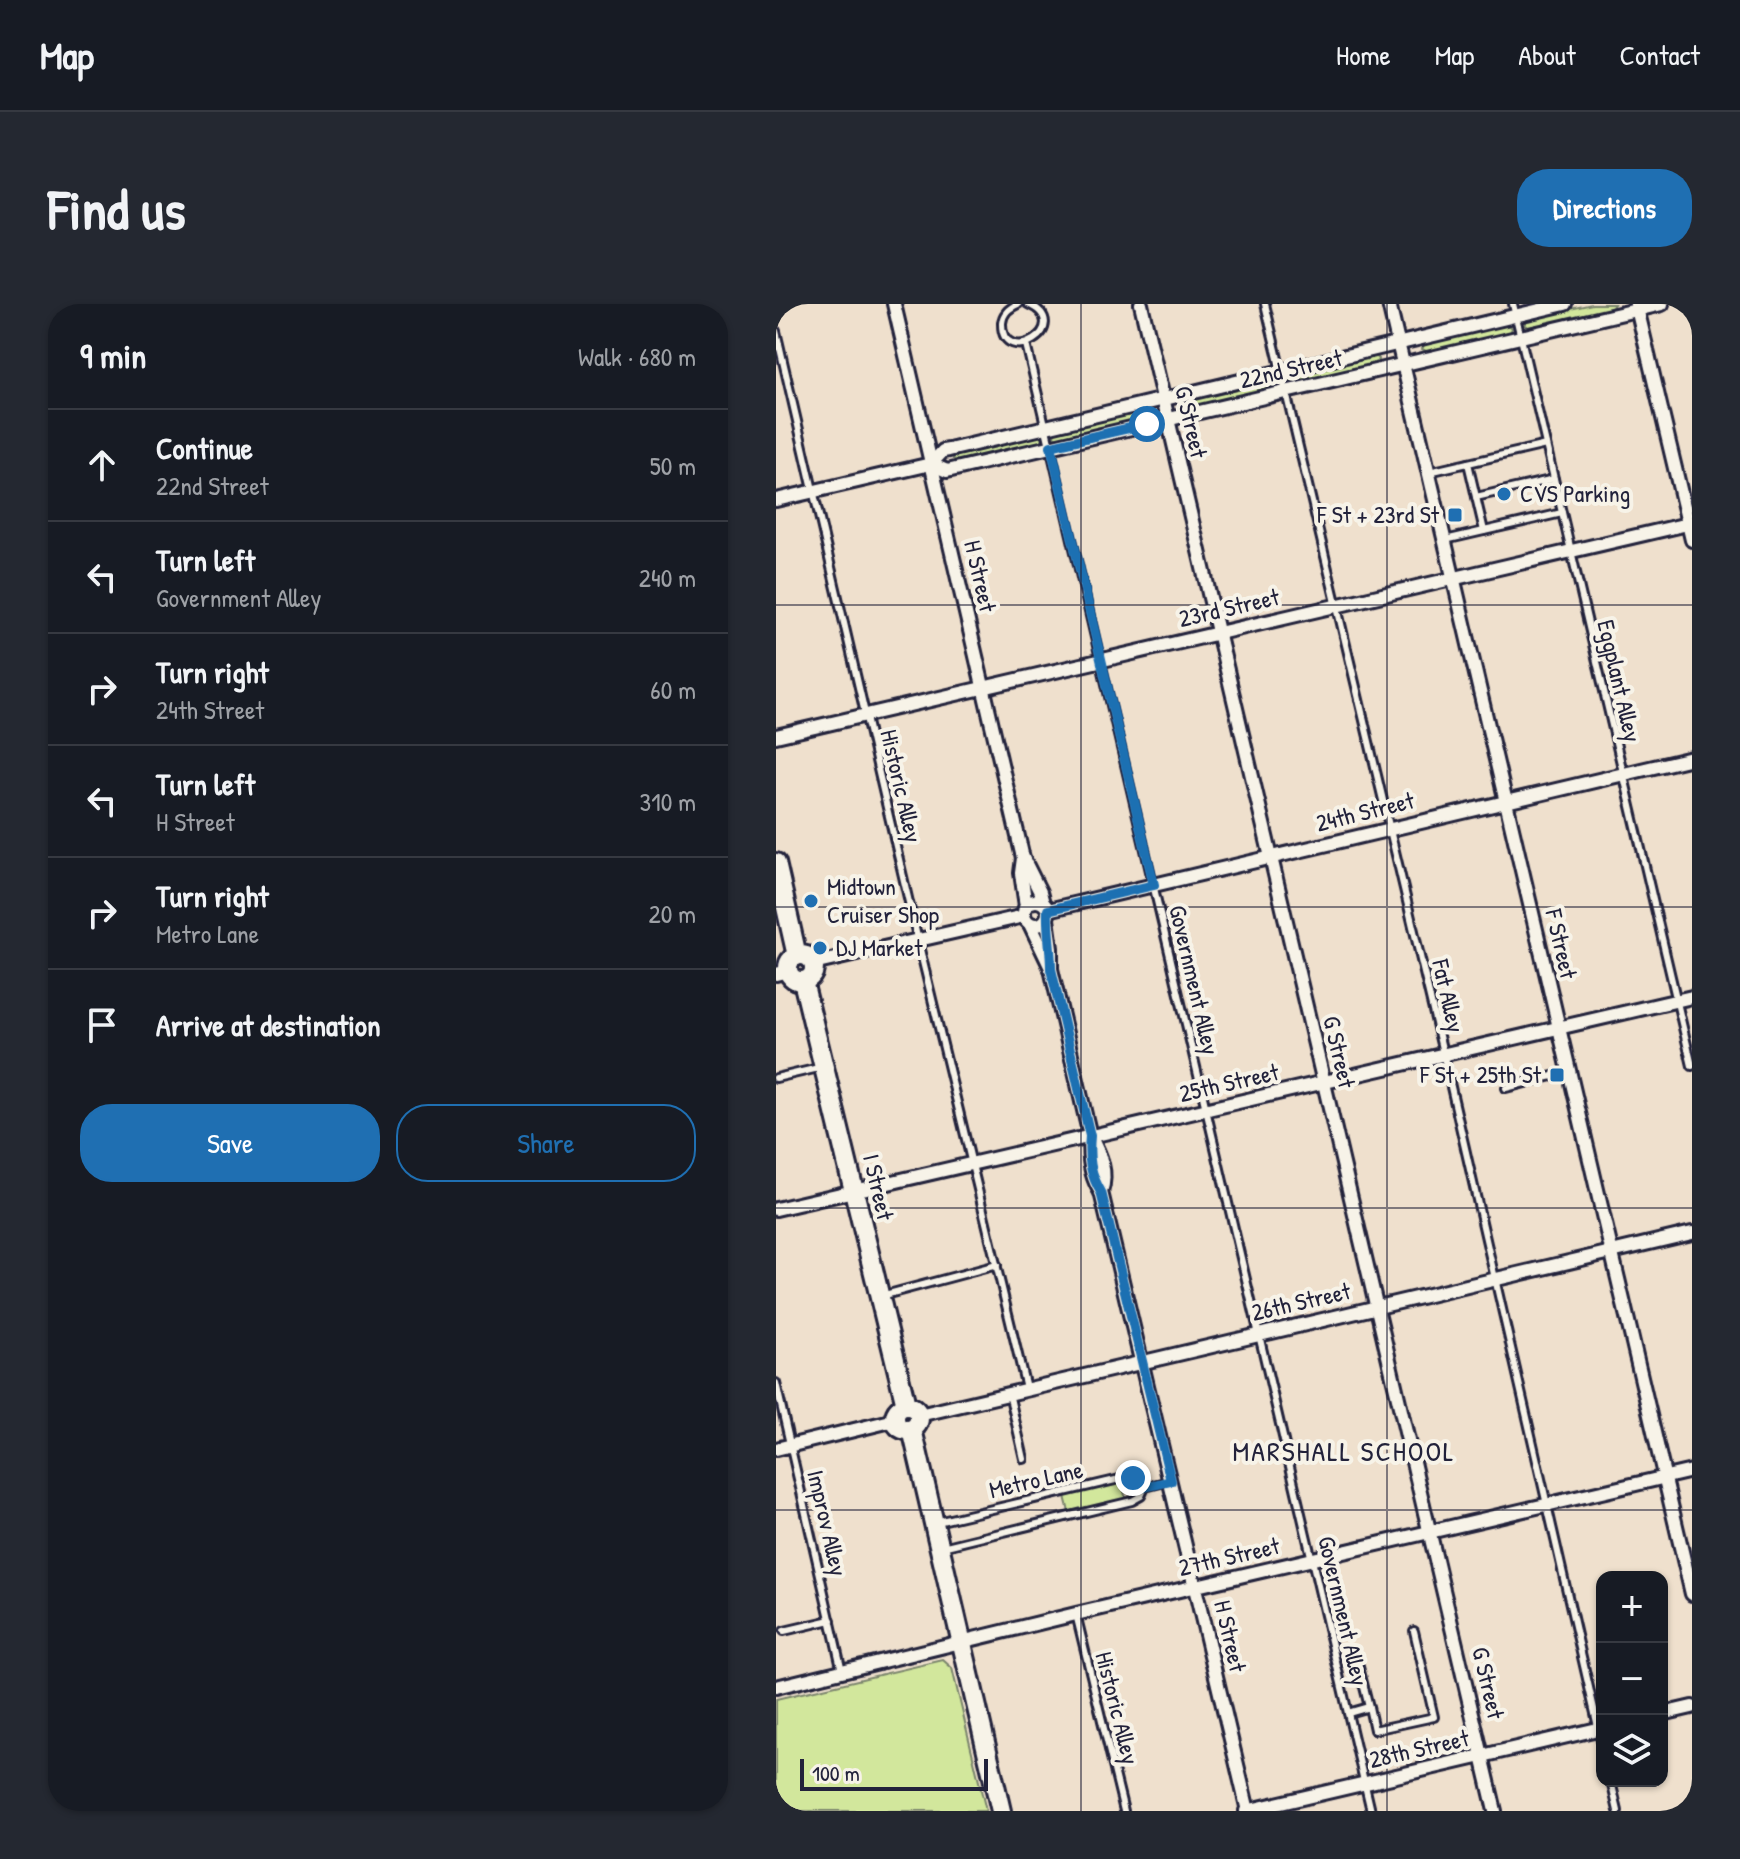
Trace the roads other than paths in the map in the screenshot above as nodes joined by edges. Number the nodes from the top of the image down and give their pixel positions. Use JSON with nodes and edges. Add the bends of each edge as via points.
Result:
{"nodes":[{"id":1,"x":894,"y":304,"type":"edge"},
{"id":2,"x":1017,"y":304,"type":"edge"},
{"id":3,"x":1028,"y":304,"type":"edge"},
{"id":4,"x":1141,"y":304,"type":"edge"},
{"id":5,"x":1265,"y":304,"type":"edge"},
{"id":6,"x":1389,"y":304,"type":"edge"},
{"id":7,"x":1565,"y":304,"type":"edge"},
{"id":8,"x":1662,"y":304,"type":"edge"},
{"id":9,"x":1637,"y":307,"type":"edge"},
{"id":10,"x":1514,"y":310,"type":"edge"},
{"id":11,"x":776,"y":331,"type":"edge"},
{"id":12,"x":1520,"y":337,"type":"junction"},
{"id":13,"x":1398,"y":343,"type":"junction"},
{"id":14,"x":1026,"y":344,"type":"junction"},
{"id":15,"x":1403,"y":365,"type":"junction"},
{"id":16,"x":1281,"y":371,"type":"junction"},
{"id":17,"x":1286,"y":393,"type":"junction"},
{"id":18,"x":1163,"y":398,"type":"junction"},
{"id":19,"x":1168,"y":420,"type":"junction"},
{"id":20,"x":1046,"y":426,"type":"junction"},
{"id":21,"x":1546,"y":445,"type":"junction"},
{"id":22,"x":1051,"y":446,"type":"junction"},
{"id":23,"x":1468,"y":463,"type":"junction"},
{"id":24,"x":931,"y":464,"type":"junction"},
{"id":25,"x":1428,"y":472,"type":"junction"},
{"id":26,"x":1554,"y":479,"type":"junction"},
{"id":27,"x":813,"y":491,"type":"junction"},
{"id":28,"x":1476,"y":497,"type":"junction"},
{"id":29,"x":776,"y":500,"type":"edge"},
{"id":30,"x":1562,"y":513,"type":"junction"},
{"id":31,"x":1690,"y":523,"type":"edge"},
{"id":32,"x":1484,"y":531,"type":"junction"},
{"id":33,"x":1445,"y":540,"type":"junction"},
{"id":34,"x":1692,"y":540,"type":"edge"},
{"id":35,"x":1570,"y":551,"type":"junction"},
{"id":36,"x":1453,"y":578,"type":"junction"},
{"id":37,"x":1336,"y":605,"type":"junction"},
{"id":38,"x":1219,"y":633,"type":"junction"},
{"id":39,"x":1102,"y":661,"type":"junction"},
{"id":40,"x":984,"y":689,"type":"junction"},
{"id":41,"x":866,"y":716,"type":"junction"},
{"id":42,"x":776,"y":736,"type":"edge"},
{"id":43,"x":1692,"y":758,"type":"edge"},
{"id":44,"x":1622,"y":774,"type":"junction"},
{"id":45,"x":1505,"y":801,"type":"junction"},
{"id":46,"x":1389,"y":829,"type":"junction"},
{"id":47,"x":1023,"y":858,"type":"junction"},
{"id":48,"x":1271,"y":858,"type":"junction"},
{"id":49,"x":776,"y":863,"type":"edge"},
{"id":50,"x":1154,"y":885,"type":"junction"},
{"id":51,"x":1046,"y":911,"type":"junction"},
{"id":52,"x":1027,"y":915,"type":"junction"},
{"id":53,"x":918,"y":941,"type":"junction"},
{"id":54,"x":795,"y":969,"type":"edge"},
{"id":55,"x":1051,"y":969,"type":"junction"},
{"id":56,"x":1692,"y":997,"type":"edge"},
{"id":57,"x":1677,"y":1001,"type":"junction"},
{"id":58,"x":1558,"y":1028,"type":"junction"},
{"id":59,"x":1443,"y":1055,"type":"junction"},
{"id":60,"x":824,"y":1066,"type":"junction"},
{"id":61,"x":1692,"y":1066,"type":"edge"},
{"id":62,"x":1568,"y":1072,"type":"junction"},
{"id":63,"x":776,"y":1078,"type":"edge"},
{"id":64,"x":1324,"y":1083,"type":"junction"},
{"id":65,"x":1506,"y":1088,"type":"dead end"},
{"id":66,"x":1207,"y":1111,"type":"junction"},
{"id":67,"x":1090,"y":1136,"type":"junction"},
{"id":68,"x":973,"y":1163,"type":"junction"},
{"id":69,"x":854,"y":1191,"type":"junction"},
{"id":70,"x":776,"y":1209,"type":"edge"},
{"id":71,"x":1692,"y":1233,"type":"edge"},
{"id":72,"x":1611,"y":1253,"type":"junction"},
{"id":73,"x":997,"y":1265,"type":"junction"},
{"id":74,"x":1495,"y":1279,"type":"junction"},
{"id":75,"x":879,"y":1296,"type":"junction"},
{"id":76,"x":1377,"y":1307,"type":"junction"},
{"id":77,"x":1259,"y":1334,"type":"junction"},
{"id":78,"x":1142,"y":1362,"type":"junction"},
{"id":79,"x":776,"y":1383,"type":"edge"},
{"id":80,"x":1026,"y":1388,"type":"junction"},
{"id":81,"x":1009,"y":1393,"type":"junction"},
{"id":82,"x":908,"y":1417,"type":"junction"},
{"id":83,"x":790,"y":1445,"type":"junction"},
{"id":84,"x":776,"y":1449,"type":"edge"},
{"id":85,"x":1024,"y":1459,"type":"dead end"},
{"id":86,"x":1692,"y":1471,"type":"edge"},
{"id":87,"x":1665,"y":1477,"type":"junction"},
{"id":88,"x":1171,"y":1481,"type":"junction"},
{"id":89,"x":1145,"y":1487,"type":"junction"},
{"id":90,"x":1547,"y":1505,"type":"junction"},
{"id":91,"x":933,"y":1523,"type":"junction"},
{"id":92,"x":1430,"y":1533,"type":"junction"},
{"id":93,"x":939,"y":1548,"type":"junction"},
{"id":94,"x":1312,"y":1560,"type":"junction"},
{"id":95,"x":1196,"y":1587,"type":"junction"},
{"id":96,"x":1692,"y":1594,"type":"edge"},
{"id":97,"x":1076,"y":1614,"type":"junction"},
{"id":98,"x":831,"y":1620,"type":"junction"},
{"id":99,"x":784,"y":1631,"type":"dead end"},
{"id":100,"x":1414,"y":1631,"type":"dead end"},
{"id":101,"x":961,"y":1643,"type":"junction"},
{"id":102,"x":1358,"y":1663,"type":"dead end"},
{"id":103,"x":842,"y":1671,"type":"junction"},
{"id":104,"x":776,"y":1687,"type":"edge"},
{"id":105,"x":1369,"y":1707,"type":"junction"},
{"id":106,"x":1692,"y":1707,"type":"edge"},
{"id":107,"x":1348,"y":1713,"type":"junction"},
{"id":108,"x":1668,"y":1713,"type":"edge"},
{"id":109,"x":1597,"y":1715,"type":"edge"},
{"id":110,"x":1596,"y":1730,"type":"edge"},
{"id":111,"x":1482,"y":1757,"type":"junction"},
{"id":112,"x":1364,"y":1784,"type":"junction"},
{"id":113,"x":1612,"y":1787,"type":"edge"},
{"id":114,"x":1001,"y":1811,"type":"edge"},
{"id":115,"x":1124,"y":1811,"type":"edge"},
{"id":116,"x":1247,"y":1811,"type":"edge"},
{"id":117,"x":1371,"y":1811,"type":"edge"},
{"id":118,"x":1495,"y":1811,"type":"edge"},
{"id":119,"x":1618,"y":1811,"type":"edge"}],
"edges":[{"from":1,"to":24,"type":"street","name":"H Street"},
{"from":2,"to":14,"type":"lane","via":[[1004,315],[1003,329],[1010,340]]},
{"from":3,"to":14,"type":"lane","via":[[1044,322],[1040,335]]},
{"from":4,"to":18,"type":"street","name":"G Street"},
{"from":5,"to":16,"type":"lane","name":"Fat Alley"},
{"from":6,"to":13,"type":"street","name":"F Street"},
{"from":7,"to":10,"type":"street","name":"22nd Street"},
{"from":8,"to":9,"type":"street","name":"22nd Street"},
{"from":9,"to":12,"type":"street","name":"22nd Street"},
{"from":9,"to":31,"type":"street"},
{"from":10,"to":12,"type":"lane","name":"Eggplant Alley"},
{"from":10,"to":13,"type":"street","name":"22nd Street"},
{"from":11,"to":27,"type":"lane","name":"Historic Alley"},
{"from":12,"to":15,"type":"street","name":"22nd Street"},
{"from":12,"to":21,"type":"lane","name":"Eggplant Alley"},
{"from":13,"to":15,"type":"street","name":"F Street"},
{"from":13,"to":16,"type":"street","name":"22nd Street"},
{"from":14,"to":20,"type":"lane","name":"Government Alley"},
{"from":15,"to":17,"type":"street","name":"22nd Street"},
{"from":15,"to":25,"type":"street","name":"F Street"},
{"from":16,"to":17,"type":"lane","name":"Fat Alley"},
{"from":16,"to":18,"type":"street","name":"22nd Street"},
{"from":17,"to":19,"type":"street","name":"22nd Street"},
{"from":17,"to":37,"type":"lane","name":"Fat Alley"},
{"from":18,"to":19,"type":"street","name":"G Street"},
{"from":18,"to":20,"type":"street","name":"22nd Street"},
{"from":19,"to":22,"type":"street","name":"22nd Street"},
{"from":19,"to":38,"type":"street","name":"G Street"},
{"from":20,"to":22,"type":"lane","name":"Government Alley"},
{"from":20,"to":24,"type":"street","name":"22nd Street","via":[[943,451]]},
{"from":21,"to":23,"type":"lane"},
{"from":21,"to":26,"type":"lane","name":"Eggplant Alley"},
{"from":22,"to":24,"type":"street","name":"22nd Street","via":[[947,471]]},
{"from":22,"to":39,"type":"lane","name":"Government Alley"},
{"from":23,"to":25,"type":"lane"},
{"from":23,"to":28,"type":"lane"},
{"from":24,"to":27,"type":"street","name":"22nd Street"},
{"from":24,"to":40,"type":"street","name":"H Street"},
{"from":25,"to":33,"type":"street","name":"F Street"},
{"from":26,"to":28,"type":"lane"},
{"from":26,"to":30,"type":"lane","name":"Eggplant Alley"},
{"from":27,"to":29,"type":"street","name":"22nd Street"},
{"from":27,"to":41,"type":"lane","name":"Historic Alley"},
{"from":28,"to":32,"type":"lane"},
{"from":30,"to":32,"type":"lane"},
{"from":30,"to":35,"type":"lane","name":"Eggplant Alley"},
{"from":31,"to":34,"type":"street"},
{"from":31,"to":35,"type":"street","name":"23rd Street"},
{"from":32,"to":33,"type":"lane"},
{"from":33,"to":36,"type":"street","name":"F Street"},
{"from":35,"to":36,"type":"street","name":"23rd Street"},
{"from":35,"to":44,"type":"lane","name":"Eggplant Alley"},
{"from":36,"to":37,"type":"street","name":"23rd Street"},
{"from":36,"to":45,"type":"street","name":"F Street"},
{"from":37,"to":38,"type":"street","name":"23rd Street"},
{"from":37,"to":46,"type":"lane","name":"Fat Alley"},
{"from":38,"to":39,"type":"street","name":"23rd Street"},
{"from":38,"to":48,"type":"street","name":"G Street"},
{"from":39,"to":40,"type":"street","name":"23rd Street"},
{"from":39,"to":50,"type":"lane","name":"Government Alley"},
{"from":40,"to":41,"type":"street","name":"23rd Street"},
{"from":40,"to":47,"type":"street","name":"H Street"},
{"from":41,"to":42,"type":"street","name":"23rd Street"},
{"from":41,"to":53,"type":"lane","name":"Historic Alley"},
{"from":43,"to":44,"type":"street","name":"24th Street"},
{"from":44,"to":45,"type":"street","name":"24th Street"},
{"from":44,"to":57,"type":"lane","name":"Eggplant Alley"},
{"from":45,"to":46,"type":"street","name":"24th Street"},
{"from":45,"to":58,"type":"street","name":"F Street"},
{"from":46,"to":48,"type":"street","name":"24th Street"},
{"from":46,"to":59,"type":"lane","name":"Fat Alley"},
{"from":47,"to":51,"type":"street","name":"H Street"},
{"from":47,"to":52,"type":"street","name":"H Street"},
{"from":48,"to":50,"type":"street","name":"24th Street"},
{"from":48,"to":64,"type":"street","name":"G Street"},
{"from":49,"to":54,"type":"street","name":"I Street"},
{"from":50,"to":51,"type":"street","name":"24th Street"},
{"from":50,"to":66,"type":"lane","name":"Government Alley"},
{"from":51,"to":52,"type":"street","via":[[1032,902]]},
{"from":51,"to":52,"type":"street","via":[[1041,925]]},
{"from":51,"to":55,"type":"street","name":"H Street"},
{"from":52,"to":53,"type":"street"},
{"from":52,"to":55,"type":"street","name":"H Street"},
{"from":53,"to":54,"type":"street"},
{"from":53,"to":68,"type":"lane","name":"Historic Alley"},
{"from":54,"to":60,"type":"street","name":"I Street"},
{"from":55,"to":67,"type":"street","name":"H Street"},
{"from":56,"to":57,"type":"street","name":"25th Street"},
{"from":57,"to":58,"type":"street","name":"25th Street"},
{"from":57,"to":61,"type":"lane","name":"Eggplant Alley"},
{"from":58,"to":59,"type":"street","name":"25th Street"},
{"from":58,"to":62,"type":"street","name":"F Street"},
{"from":59,"to":64,"type":"street","name":"25th Street"},
{"from":59,"to":74,"type":"lane","name":"Fat Alley"},
{"from":60,"to":63,"type":"lane"},
{"from":60,"to":69,"type":"street","name":"I Street"},
{"from":62,"to":65,"type":"lane"},
{"from":62,"to":72,"type":"street","name":"F Street"},
{"from":64,"to":66,"type":"street","name":"25th Street"},
{"from":64,"to":76,"type":"street","name":"G Street"},
{"from":66,"to":67,"type":"street","name":"25th Street"},
{"from":66,"to":77,"type":"lane","name":"Government Alley"},
{"from":67,"to":68,"type":"street","name":"25th Street"},
{"from":67,"to":78,"type":"street","name":"H Street","via":[[1088,1155]]},
{"from":68,"to":69,"type":"street","name":"25th Street"},
{"from":68,"to":73,"type":"lane","name":"Historic Alley"},
{"from":69,"to":70,"type":"street","name":"25th Street"},
{"from":69,"to":75,"type":"street","name":"I Street"},
{"from":71,"to":72,"type":"street","name":"26th Street"},
{"from":72,"to":74,"type":"street","name":"26th Street"},
{"from":72,"to":87,"type":"street","name":"F Street"},
{"from":73,"to":75,"type":"lane"},
{"from":73,"to":80,"type":"lane","name":"Historic Alley"},
{"from":74,"to":76,"type":"street","name":"26th Street"},
{"from":74,"to":90,"type":"lane","name":"Fat Alley"},
{"from":75,"to":82,"type":"street","name":"I Street"},
{"from":76,"to":77,"type":"street","name":"26th Street"},
{"from":76,"to":92,"type":"street","name":"G Street"},
{"from":77,"to":78,"type":"street","name":"26th Street"},
{"from":77,"to":94,"type":"lane","name":"Government Alley"},
{"from":78,"to":80,"type":"street","name":"26th Street"},
{"from":78,"to":88,"type":"street","name":"H Street"},
{"from":79,"to":83,"type":"lane","name":"Improv Alley"},
{"from":80,"to":81,"type":"street","name":"26th Street"},
{"from":81,"to":82,"type":"street","name":"26th Street"},
{"from":81,"to":85,"type":"lane"},
{"from":82,"to":83,"type":"street","name":"26th Street"},
{"from":82,"to":91,"type":"street","name":"I Street"},
{"from":83,"to":84,"type":"street","name":"26th Street"},
{"from":83,"to":98,"type":"lane","name":"Improv Alley"},
{"from":86,"to":87,"type":"street","name":"27th Street"},
{"from":87,"to":90,"type":"street","name":"27th Street"},
{"from":87,"to":96,"type":"street","name":"F Street"},
{"from":88,"to":89,"type":"lane","name":"Metro Lane"},
{"from":88,"to":95,"type":"street","name":"H Street"},
{"from":89,"to":91,"type":"lane","name":"Metro Lane","via":[[1124,1478]]},
{"from":89,"to":93,"type":"lane","name":"Metro Lane","via":[[1132,1501]]},
{"from":90,"to":92,"type":"street","name":"27th Street"},
{"from":90,"to":109,"type":"lane","name":"Fat Alley"},
{"from":91,"to":93,"type":"street","name":"I Street"},
{"from":92,"to":94,"type":"street","name":"27th Street"},
{"from":92,"to":111,"type":"street","name":"G Street"},
{"from":93,"to":101,"type":"street","name":"I Street"},
{"from":94,"to":95,"type":"street","name":"27th Street"},
{"from":94,"to":107,"type":"lane","name":"Government Alley"},
{"from":95,"to":97,"type":"street","name":"27th Street"},
{"from":95,"to":116,"type":"street","name":"H Street"},
{"from":97,"to":101,"type":"street","name":"27th Street"},
{"from":97,"to":115,"type":"lane","name":"Historic Alley"},
{"from":98,"to":99,"type":"lane"},
{"from":98,"to":103,"type":"lane","name":"Improv Alley"},
{"from":100,"to":105,"type":"lane","via":[[1434,1717],[1374,1730]]},
{"from":101,"to":103,"type":"street","name":"27th Street"},
{"from":101,"to":114,"type":"street","name":"I Street"},
{"from":102,"to":105,"type":"lane"},
{"from":103,"to":104,"type":"street","name":"27th Street"},
{"from":105,"to":107,"type":"lane"},
{"from":106,"to":108,"type":"street"},
{"from":107,"to":112,"type":"lane","name":"Government Alley"},
{"from":110,"to":111,"type":"street","name":"28th Street"},
{"from":111,"to":112,"type":"street","name":"28th Street"},
{"from":111,"to":118,"type":"street","name":"G Street"},
{"from":112,"to":116,"type":"street","name":"28th Street"},
{"from":112,"to":117,"type":"lane","name":"Government Alley"},
{"from":113,"to":119,"type":"lane"}]}
